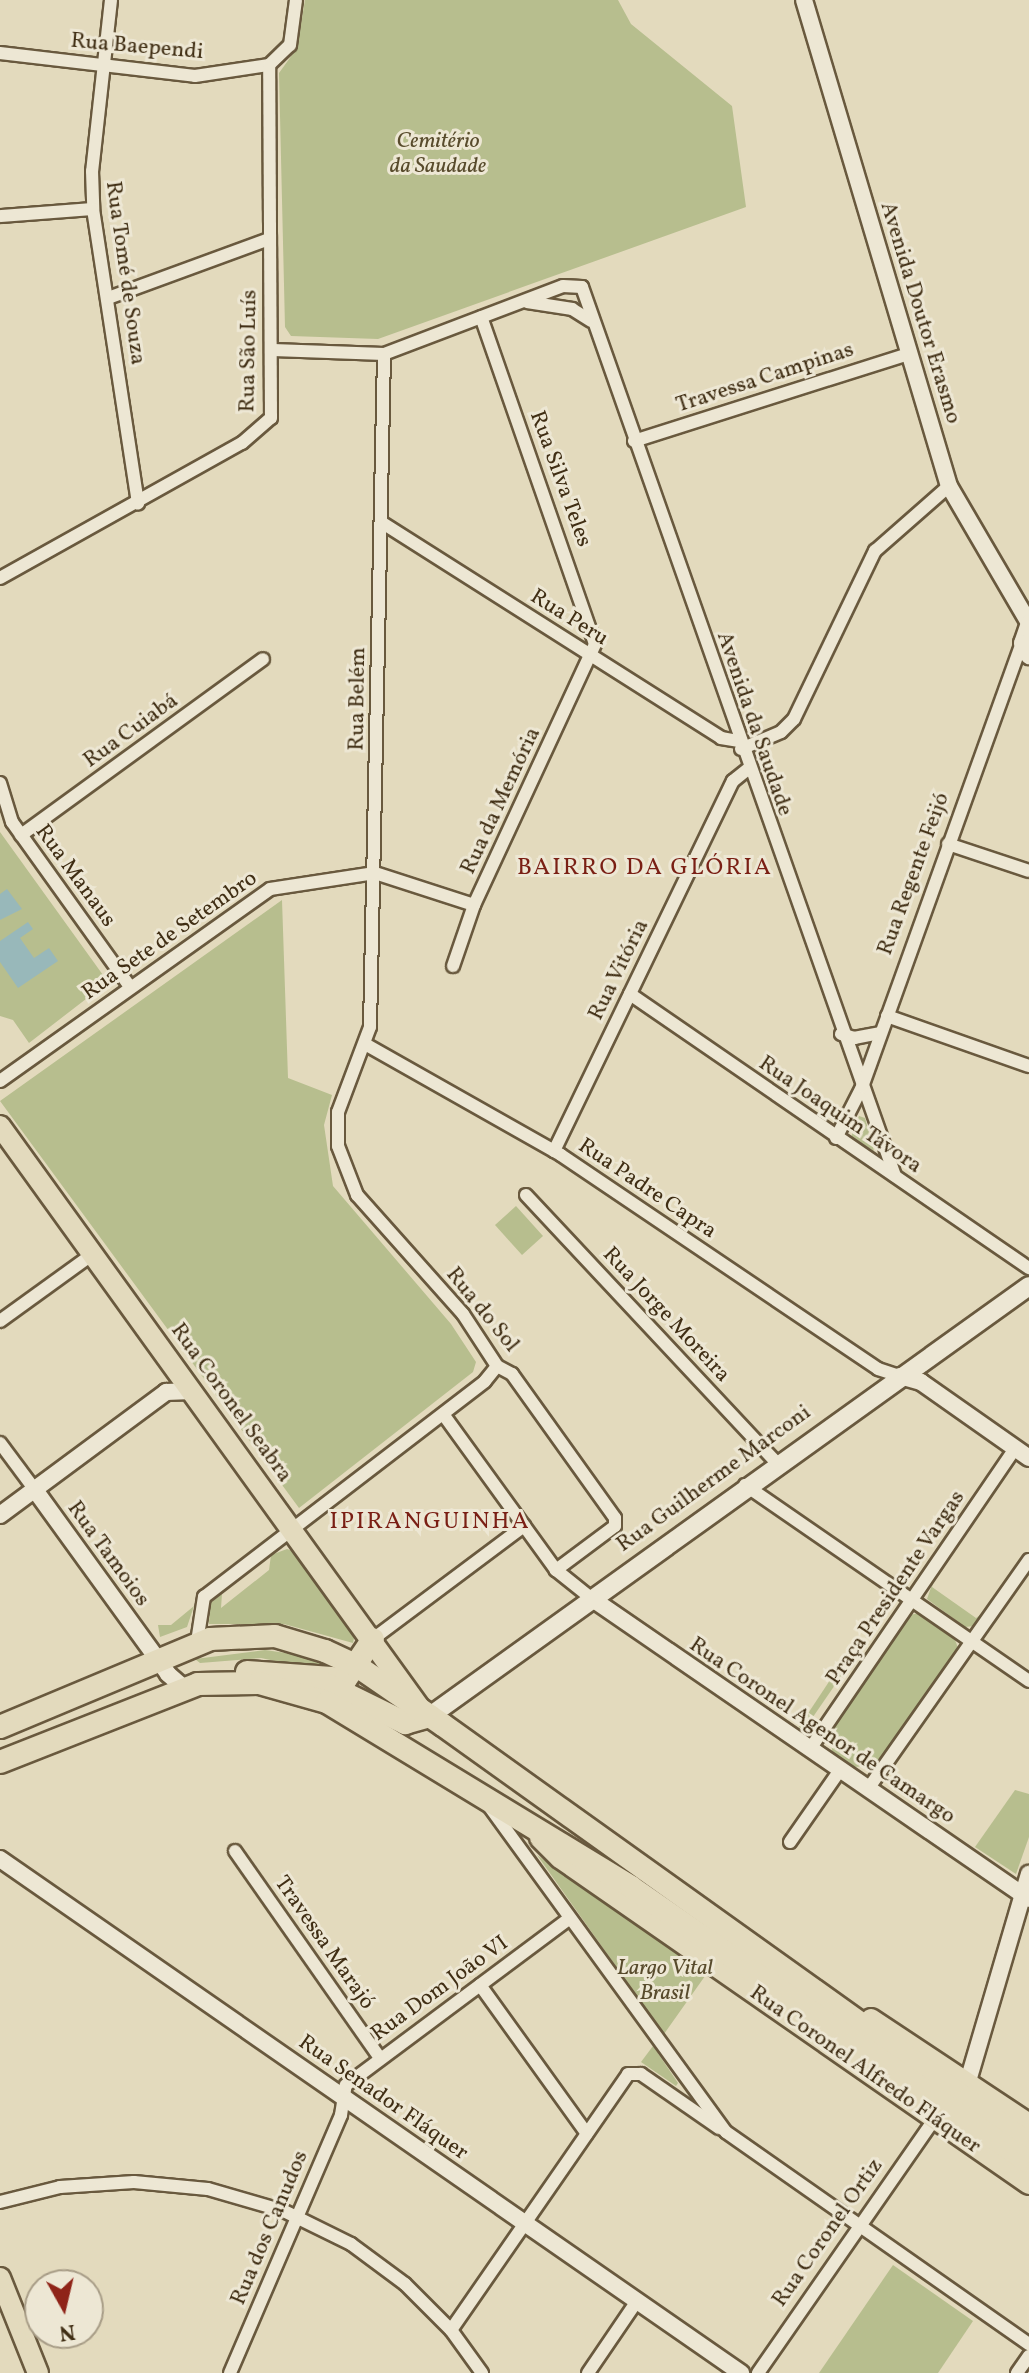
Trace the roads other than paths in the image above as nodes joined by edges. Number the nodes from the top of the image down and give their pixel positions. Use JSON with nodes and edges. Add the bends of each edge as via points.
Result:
{"nodes":[{"id":1,"x":111,"y":0,"type":"edge"},
{"id":2,"x":296,"y":0,"type":"edge"},
{"id":3,"x":804,"y":0,"type":"edge"},
{"id":4,"x":0,"y":53,"type":"edge"},
{"id":5,"x":269,"y":65,"type":"junction"},
{"id":6,"x":103,"y":66,"type":"junction"},
{"id":7,"x":93,"y":209,"type":"junction"},
{"id":8,"x":0,"y":216,"type":"edge"},
{"id":9,"x":269,"y":239,"type":"junction"},
{"id":10,"x":582,"y":290,"type":"junction"},
{"id":11,"x":108,"y":298,"type":"junction"},
{"id":12,"x":518,"y":302,"type":"junction"},
{"id":13,"x":572,"y":309,"type":"junction"},
{"id":14,"x":481,"y":317,"type":"junction"},
{"id":15,"x":591,"y":321,"type":"junction"},
{"id":16,"x":273,"y":350,"type":"junction"},
{"id":17,"x":384,"y":354,"type":"junction"},
{"id":18,"x":909,"y":354,"type":"junction"},
{"id":19,"x":634,"y":441,"type":"junction"},
{"id":20,"x":949,"y":486,"type":"junction"},
{"id":21,"x":138,"y":504,"type":"junction"},
{"id":22,"x":381,"y":522,"type":"junction"},
{"id":23,"x":0,"y":578,"type":"edge"},
{"id":24,"x":1029,"y":623,"type":"edge"},
{"id":25,"x":1026,"y":650,"type":"edge"},
{"id":26,"x":593,"y":656,"type":"junction"},
{"id":27,"x":263,"y":659,"type":"dead end"},
{"id":28,"x":739,"y":745,"type":"junction"},
{"id":29,"x":748,"y":769,"type":"junction"},
{"id":30,"x":0,"y":783,"type":"edge"},
{"id":31,"x":21,"y":835,"type":"junction"},
{"id":32,"x":948,"y":844,"type":"junction"},
{"id":33,"x":1029,"y":871,"type":"edge"},
{"id":34,"x":375,"y":873,"type":"junction"},
{"id":35,"x":474,"y":905,"type":"junction"},
{"id":36,"x":453,"y":966,"type":"dead end"},
{"id":37,"x":130,"y":987,"type":"junction"},
{"id":38,"x":630,"y":994,"type":"junction"},
{"id":39,"x":887,"y":1016,"type":"junction"},
{"id":40,"x":880,"y":1033,"type":"junction"},
{"id":41,"x":841,"y":1034,"type":"junction"},
{"id":42,"x":365,"y":1044,"type":"junction"},
{"id":43,"x":1029,"y":1066,"type":"edge"},
{"id":44,"x":0,"y":1081,"type":"edge"},
{"id":45,"x":862,"y":1087,"type":"junction"},
{"id":46,"x":0,"y":1126,"type":"edge"},
{"id":47,"x":836,"y":1138,"type":"junction"},
{"id":48,"x":554,"y":1151,"type":"junction"},
{"id":49,"x":895,"y":1176,"type":"junction"},
{"id":50,"x":526,"y":1195,"type":"dead end"},
{"id":51,"x":93,"y":1254,"type":"junction"},
{"id":52,"x":1029,"y":1268,"type":"edge"},
{"id":53,"x":1029,"y":1286,"type":"edge"},
{"id":54,"x":0,"y":1321,"type":"edge"},
{"id":55,"x":170,"y":1360,"type":"junction"},
{"id":56,"x":497,"y":1366,"type":"junction"},
{"id":57,"x":900,"y":1376,"type":"junction"},
{"id":58,"x":192,"y":1391,"type":"junction"},
{"id":59,"x":166,"y":1392,"type":"junction"},
{"id":60,"x":443,"y":1414,"type":"junction"},
{"id":61,"x":0,"y":1443,"type":"edge"},
{"id":62,"x":1022,"y":1454,"type":"edge"},
{"id":63,"x":777,"y":1463,"type":"junction"},
{"id":64,"x":745,"y":1485,"type":"junction"},
{"id":65,"x":35,"y":1490,"type":"junction"},
{"id":66,"x":0,"y":1515,"type":"edge"},
{"id":67,"x":524,"y":1526,"type":"junction"},
{"id":68,"x":293,"y":1529,"type":"junction"},
{"id":69,"x":1029,"y":1560,"type":"edge"},
{"id":70,"x":556,"y":1570,"type":"junction"},
{"id":71,"x":591,"y":1598,"type":"junction"},
{"id":72,"x":912,"y":1600,"type":"junction"},
{"id":73,"x":373,"y":1639,"type":"junction"},
{"id":74,"x":972,"y":1641,"type":"junction"},
{"id":75,"x":197,"y":1642,"type":"junction"},
{"id":76,"x":157,"y":1659,"type":"junction"},
{"id":77,"x":357,"y":1666,"type":"junction"},
{"id":78,"x":309,"y":1676,"type":"junction"},
{"id":79,"x":224,"y":1681,"type":"junction"},
{"id":80,"x":1029,"y":1681,"type":"edge"},
{"id":81,"x":184,"y":1688,"type":"junction"},
{"id":82,"x":425,"y":1713,"type":"junction"},
{"id":83,"x":0,"y":1727,"type":"edge"},
{"id":84,"x":810,"y":1749,"type":"junction"},
{"id":85,"x":1,"y":1760,"type":"edge"},
{"id":86,"x":840,"y":1770,"type":"junction"},
{"id":87,"x":868,"y":1789,"type":"junction"},
{"id":88,"x":477,"y":1790,"type":"junction"},
{"id":89,"x":518,"y":1816,"type":"junction"},
{"id":90,"x":790,"y":1842,"type":"dead end"},
{"id":91,"x":235,"y":1851,"type":"dead end"},
{"id":92,"x":0,"y":1859,"type":"edge"},
{"id":93,"x":1029,"y":1874,"type":"edge"},
{"id":94,"x":1026,"y":1897,"type":"edge"},
{"id":95,"x":570,"y":1918,"type":"junction"},
{"id":96,"x":803,"y":1978,"type":"junction"},
{"id":97,"x":480,"y":1985,"type":"junction"},
{"id":98,"x":380,"y":2058,"type":"junction"},
{"id":99,"x":968,"y":2081,"type":"junction"},
{"id":100,"x":343,"y":2097,"type":"junction"},
{"id":101,"x":935,"y":2118,"type":"junction"},
{"id":102,"x":1029,"y":2124,"type":"edge"},
{"id":103,"x":726,"y":2132,"type":"junction"},
{"id":104,"x":587,"y":2134,"type":"junction"},
{"id":105,"x":1029,"y":2144,"type":"edge"},
{"id":106,"x":1029,"y":2163,"type":"edge"},
{"id":107,"x":1029,"y":2184,"type":"edge"},
{"id":108,"x":0,"y":2202,"type":"edge"},
{"id":109,"x":296,"y":2215,"type":"junction"},
{"id":110,"x":525,"y":2223,"type":"junction"},
{"id":111,"x":860,"y":2226,"type":"junction"},
{"id":112,"x":0,"y":2278,"type":"edge"},
{"id":113,"x":637,"y":2301,"type":"junction"},
{"id":114,"x":451,"y":2330,"type":"junction"},
{"id":115,"x":1029,"y":2344,"type":"edge"},
{"id":116,"x":1029,"y":2356,"type":"edge"},
{"id":117,"x":38,"y":2373,"type":"edge"},
{"id":118,"x":230,"y":2373,"type":"edge"},
{"id":119,"x":482,"y":2373,"type":"edge"},
{"id":120,"x":588,"y":2373,"type":"edge"},
{"id":121,"x":741,"y":2373,"type":"edge"},
{"id":122,"x":758,"y":2373,"type":"edge"},
{"id":123,"x":1017,"y":2373,"type":"edge"}],
"edges":[{"from":1,"to":6,"type":"street","name":"Rua Tomé de Souza"},
{"from":2,"to":5,"type":"street","via":[[290,45]]},
{"from":3,"to":18,"type":"street","name":"Avenida Doutor Erasmo"},
{"from":4,"to":6,"type":"street","name":"Rua Baependi"},
{"from":5,"to":6,"type":"street","name":"Rua Baependi","via":[[195,76]]},
{"from":5,"to":9,"type":"street","name":"Rua São Luís"},
{"from":6,"to":7,"type":"street","name":"Rua Tomé de Souza"},
{"from":7,"to":8,"type":"street"},
{"from":7,"to":11,"type":"street","name":"Rua Tomé de Souza"},
{"from":9,"to":11,"type":"street"},
{"from":9,"to":16,"type":"street","name":"Rua São Luís"},
{"from":10,"to":12,"type":"street"},
{"from":10,"to":13,"type":"street"},
{"from":10,"to":15,"type":"street","name":"Avenida da Saudade"},
{"from":11,"to":21,"type":"street","name":"Rua Tomé de Souza"},
{"from":12,"to":13,"type":"street"},
{"from":12,"to":14,"type":"street"},
{"from":13,"to":15,"type":"street"},
{"from":14,"to":17,"type":"street"},
{"from":14,"to":26,"type":"street","name":"Rua Silva Teles","via":[[593,631]]},
{"from":15,"to":19,"type":"street","name":"Avenida da Saudade"},
{"from":16,"to":17,"type":"street"},
{"from":16,"to":21,"type":"street","name":"Rua São Luís","via":[[272,411],[266,426]]},
{"from":17,"to":22,"type":"street","name":"Rua Belém"},
{"from":18,"to":19,"type":"street","name":"Travessa Campinas"},
{"from":18,"to":20,"type":"street","name":"Avenida Doutor Erasmo"},
{"from":19,"to":28,"type":"street","name":"Avenida da Saudade"},
{"from":20,"to":24,"type":"street","name":"Avenida Doutor Erasmo"},
{"from":20,"to":28,"type":"street","via":[[875,551],[794,719],[781,732]]},
{"from":21,"to":23,"type":"street","name":"Rua São Luís"},
{"from":22,"to":26,"type":"street","name":"Rua Peru"},
{"from":22,"to":34,"type":"street","name":"Rua Belém"},
{"from":24,"to":25,"type":"street","name":"Rua Regente Feijó"},
{"from":25,"to":32,"type":"street","name":"Rua Regente Feijó"},
{"from":26,"to":28,"type":"street","name":"Rua Peru"},
{"from":26,"to":35,"type":"street","name":"Rua da Memória"},
{"from":27,"to":31,"type":"street","name":"Rua Cuiabá"},
{"from":28,"to":29,"type":"street","name":"Avenida da Saudade"},
{"from":29,"to":38,"type":"street","name":"Rua Vitória","via":[[733,781]]},
{"from":29,"to":41,"type":"street","name":"Avenida da Saudade"},
{"from":30,"to":31,"type":"street","name":"Rua Manaus"},
{"from":31,"to":37,"type":"street","name":"Rua Manaus"},
{"from":32,"to":33,"type":"street"},
{"from":32,"to":39,"type":"street","name":"Rua Regente Feijó"},
{"from":34,"to":35,"type":"street","name":"Rua Sete de Setembro"},
{"from":34,"to":37,"type":"street","name":"Rua Sete de Setembro","via":[[270,889]]},
{"from":34,"to":42,"type":"street","name":"Rua Belém"},
{"from":35,"to":36,"type":"street","name":"Rua da Memória"},
{"from":37,"to":44,"type":"street","name":"Rua Sete de Setembro"},
{"from":38,"to":47,"type":"street","name":"Rua Joaquim Távora"},
{"from":38,"to":48,"type":"street","name":"Rua Vitória"},
{"from":39,"to":40,"type":"street","name":"Rua Regente Feijó"},
{"from":39,"to":43,"type":"street"},
{"from":40,"to":41,"type":"street","via":[[854,1038]]},
{"from":40,"to":45,"type":"street","name":"Rua Regente Feijó"},
{"from":41,"to":45,"type":"street","name":"Avenida da Saudade"},
{"from":42,"to":48,"type":"street","name":"Rua Padre Capra"},
{"from":42,"to":56,"type":"street","name":"Rua do Sol","via":[[336,1122],[346,1177],[463,1314]]},
{"from":45,"to":47,"type":"street","name":"Rua Regente Feijó"},
{"from":45,"to":49,"type":"street","name":"Avenida da Saudade"},
{"from":46,"to":51,"type":"main road","name":"Rua Coronel Seabra"},
{"from":47,"to":49,"type":"street","name":"Rua Joaquim Távora"},
{"from":48,"to":57,"type":"street","name":"Rua Padre Capra","via":[[881,1371]]},
{"from":49,"to":52,"type":"street","name":"Rua Joaquim Távora"},
{"from":50,"to":63,"type":"street","name":"Rua Jorge Moreira"},
{"from":51,"to":54,"type":"street"},
{"from":51,"to":55,"type":"main road","name":"Rua Coronel Seabra"},
{"from":53,"to":57,"type":"main road","name":"Rua Guilherme Marconi"},
{"from":55,"to":58,"type":"main road","name":"Rua Coronel Seabra"},
{"from":55,"to":59,"type":"street","via":[[172,1378]]},
{"from":56,"to":60,"type":"street"},
{"from":56,"to":70,"type":"street","name":"Rua do Sol","via":[[512,1374],[616,1521]]},
{"from":57,"to":62,"type":"street","via":[[921,1382]]},
{"from":57,"to":63,"type":"main road","name":"Rua Guilherme Marconi"},
{"from":58,"to":59,"type":"street"},
{"from":58,"to":68,"type":"main road","name":"Rua Coronel Seabra"},
{"from":59,"to":65,"type":"street"},
{"from":60,"to":67,"type":"street"},
{"from":60,"to":68,"type":"street"},
{"from":61,"to":65,"type":"street","name":"Rua Tamoios"},
{"from":62,"to":72,"type":"street","name":"Praça Presidente Vargas"},
{"from":63,"to":64,"type":"main road","name":"Rua Guilherme Marconi"},
{"from":64,"to":71,"type":"main road","name":"Rua Guilherme Marconi"},
{"from":64,"to":72,"type":"street"},
{"from":65,"to":66,"type":"street"},
{"from":65,"to":76,"type":"street","name":"Rua Tamoios"},
{"from":67,"to":70,"type":"street"},
{"from":67,"to":73,"type":"street"},
{"from":68,"to":73,"type":"main road","name":"Rua Coronel Seabra"},
{"from":68,"to":75,"type":"street","via":[[204,1597]]},
{"from":69,"to":74,"type":"street"},
{"from":70,"to":71,"type":"street"},
{"from":71,"to":82,"type":"main road","name":"Rua Guilherme Marconi"},
{"from":71,"to":84,"type":"street","name":"Rua Coronel Agenor de Camargo"},
{"from":72,"to":74,"type":"street"},
{"from":72,"to":84,"type":"street","name":"Praça Presidente Vargas"},
{"from":73,"to":77,"type":"highway"},
{"from":73,"to":82,"type":"main road","name":"Rua Coronel Seabra"},
{"from":74,"to":80,"type":"street"},
{"from":74,"to":87,"type":"street"},
{"from":75,"to":76,"type":"highway","name":"Rua Coronel Alfredo Fláquer"},
{"from":75,"to":77,"type":"highway","name":"Rua Coronel Alfredo Fláquer","via":[[275,1636]]},
{"from":76,"to":81,"type":"street","name":"Rua Tamoios"},
{"from":76,"to":83,"type":"highway","name":"Rua Coronel Alfredo Fláquer"},
{"from":77,"to":78,"type":"highway","via":[[346,1679]]},
{"from":77,"to":82,"type":"highway","name":"Rua Coronel Alfredo Fláquer"},
{"from":78,"to":79,"type":"highway","via":[[259,1669]]},
{"from":78,"to":82,"type":"highway","via":[[405,1723]]},
{"from":79,"to":81,"type":"highway"},
{"from":79,"to":88,"type":"highway","name":"Rua Coronel Alfredo Fláquer","via":[[311,1695],[389,1735]]},
{"from":81,"to":85,"type":"highway"},
{"from":82,"to":96,"type":"highway","name":"Rua Coronel Alfredo Fláquer"},
{"from":84,"to":86,"type":"street","name":"Rua Coronel Agenor de Camargo"},
{"from":86,"to":87,"type":"street","name":"Rua Coronel Agenor de Camargo"},
{"from":86,"to":90,"type":"street"},
{"from":87,"to":94,"type":"street","name":"Rua Coronel Agenor de Camargo"},
{"from":88,"to":89,"type":"highway","name":"Rua Coronel Alfredo Fláquer"},
{"from":88,"to":95,"type":"street"},
{"from":89,"to":101,"type":"main road","name":"Rua Coronel Alfredo Fláquer","via":[[560,1858]]},
{"from":89,"to":106,"type":"highway","via":[[631,1887]]},
{"from":91,"to":98,"type":"street","name":"Travessa Marajó"},
{"from":92,"to":100,"type":"street","name":"Rua Senador Fláquer"},
{"from":93,"to":94,"type":"street"},
{"from":94,"to":99,"type":"street"},
{"from":95,"to":97,"type":"street","name":"Rua Dom João VI"},
{"from":95,"to":103,"type":"street"},
{"from":96,"to":99,"type":"main road","name":"Rua Coronel Alfredo Fláquer"},
{"from":96,"to":105,"type":"highway"},
{"from":97,"to":98,"type":"street","name":"Rua Dom João VI"},
{"from":97,"to":104,"type":"street"},
{"from":98,"to":100,"type":"street","name":"Rua Dom João VI","via":[[349,2081]]},
{"from":99,"to":102,"type":"main road","name":"Rua Coronel Alfredo Fláquer"},
{"from":100,"to":109,"type":"street","name":"Rua dos Canudos","via":[[341,2115]]},
{"from":100,"to":110,"type":"street","name":"Rua Senador Fláquer"},
{"from":101,"to":107,"type":"main road","name":"Rua Coronel Alfredo Fláquer"},
{"from":101,"to":111,"type":"street","name":"Rua Coronel Ortiz"},
{"from":103,"to":104,"type":"street","via":[[634,2072]]},
{"from":103,"to":111,"type":"street"},
{"from":104,"to":110,"type":"street"},
{"from":108,"to":109,"type":"street","via":[[60,2187],[134,2182],[208,2189]]},
{"from":109,"to":114,"type":"street","via":[[379,2264]]},
{"from":109,"to":118,"type":"street","name":"Rua dos Canudos"},
{"from":110,"to":113,"type":"street","name":"Rua Senador Fláquer"},
{"from":110,"to":114,"type":"street"},
{"from":111,"to":115,"type":"street"},
{"from":111,"to":122,"type":"street","name":"Rua Coronel Ortiz"},
{"from":112,"to":117,"type":"main road"},
{"from":113,"to":120,"type":"street"},
{"from":113,"to":121,"type":"street","name":"Rua Senador Fláquer"},
{"from":114,"to":119,"type":"street"},
{"from":116,"to":123,"type":"street"}]}
